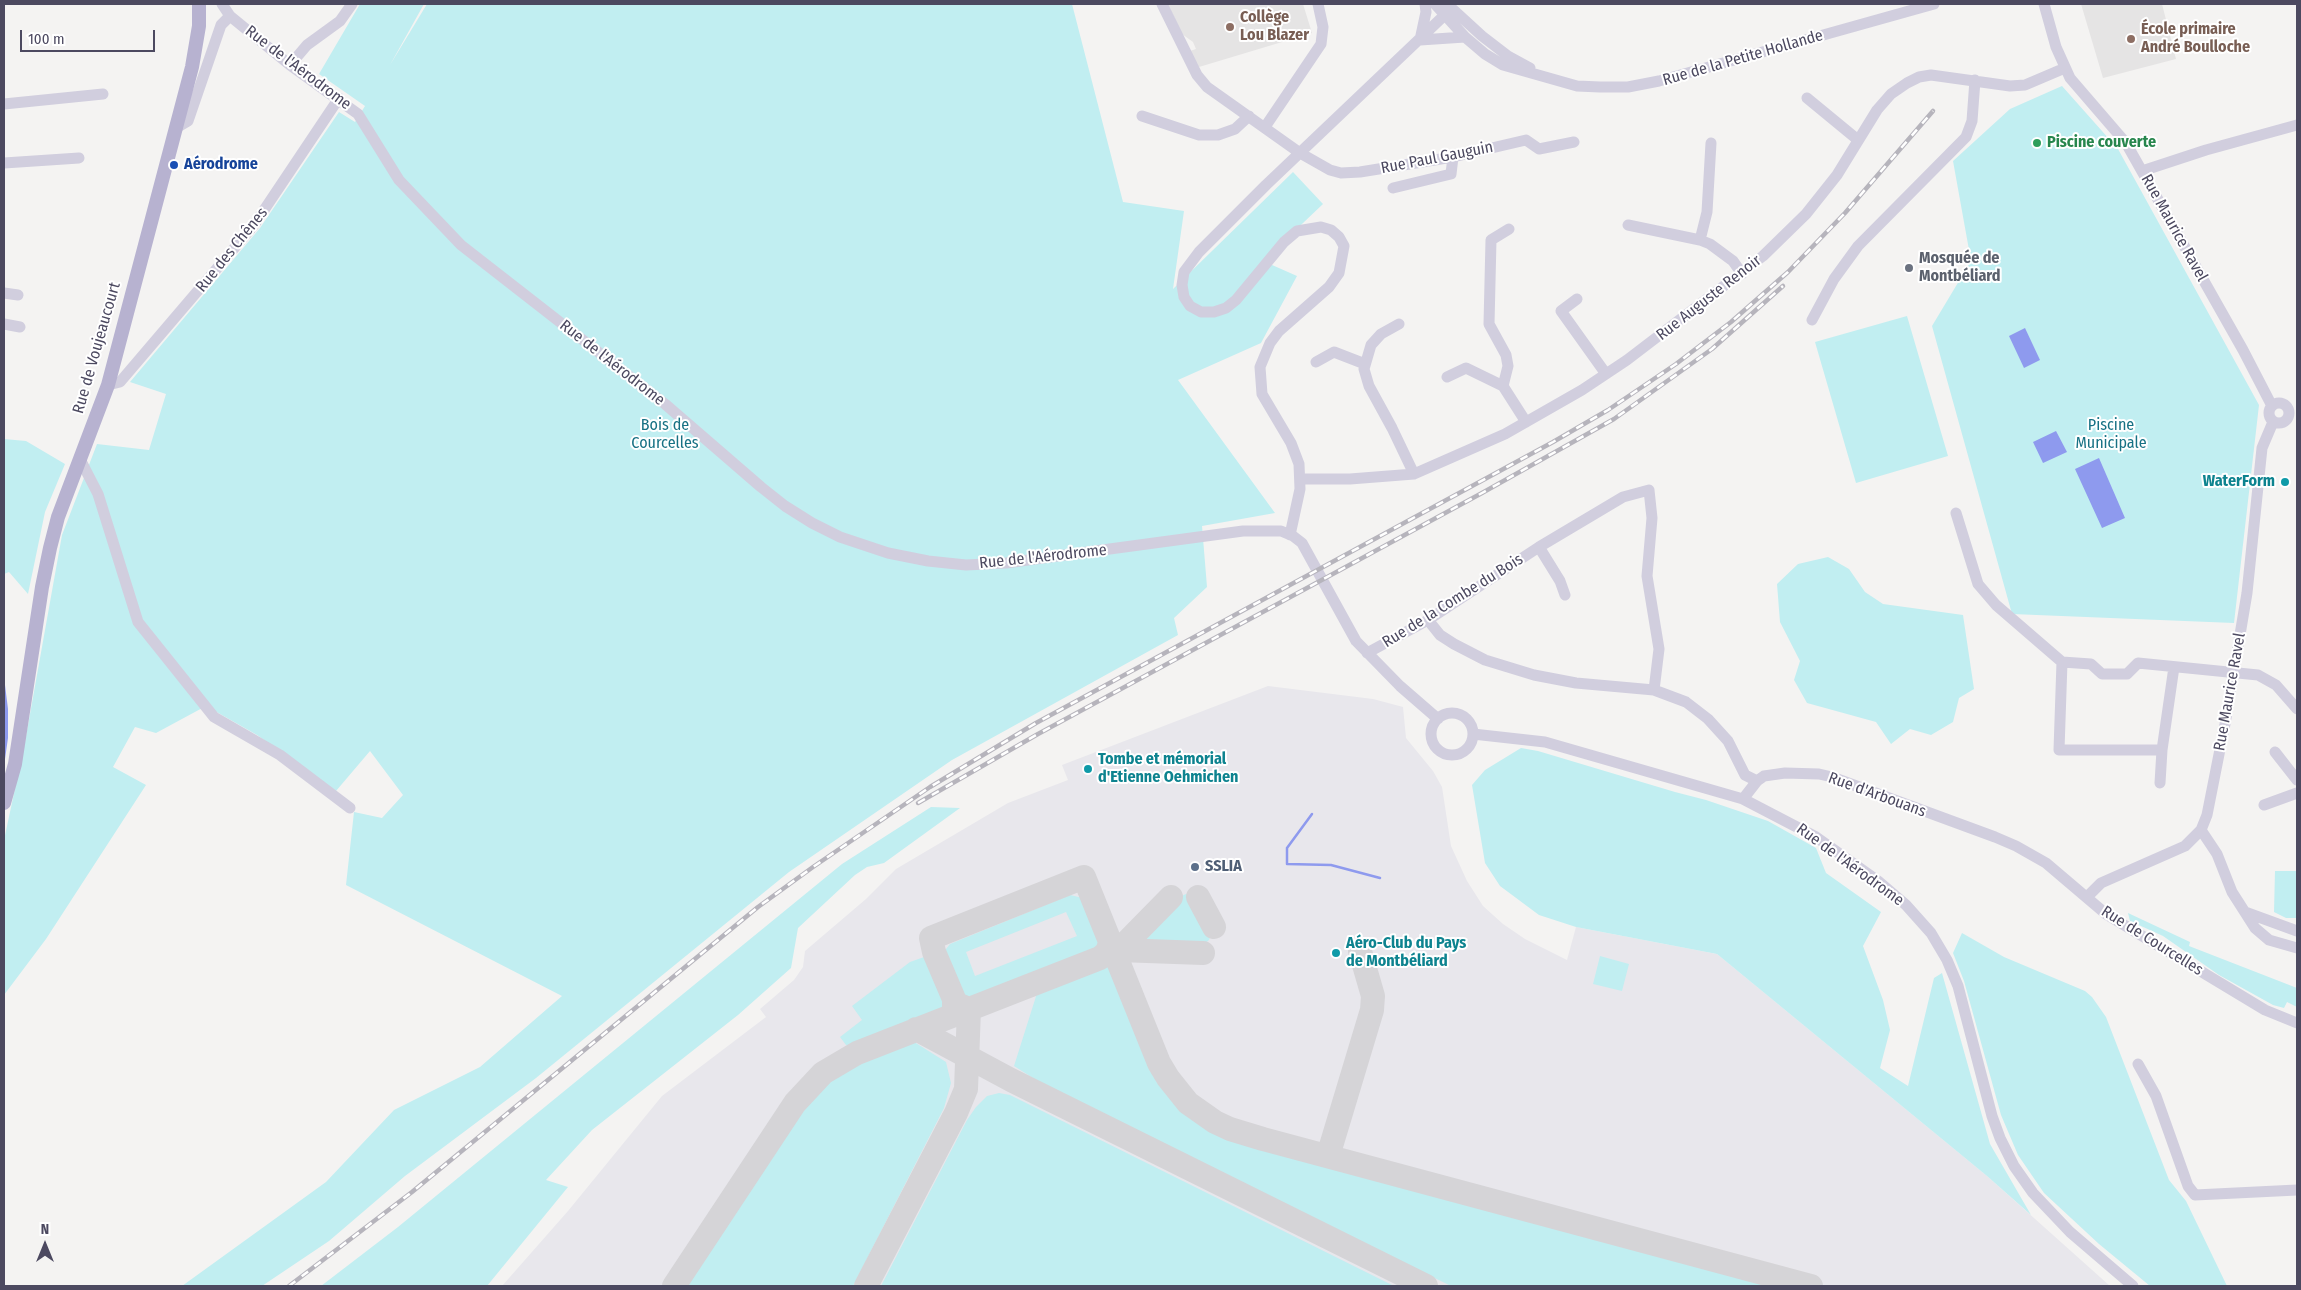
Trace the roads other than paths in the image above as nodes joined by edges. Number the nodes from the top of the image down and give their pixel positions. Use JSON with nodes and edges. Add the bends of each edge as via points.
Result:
{"nodes":[{"id":1,"x":198,"y":4,"type":"edge"},
{"id":2,"x":222,"y":4,"type":"edge"},
{"id":3,"x":352,"y":4,"type":"edge"},
{"id":4,"x":1162,"y":4,"type":"edge"},
{"id":5,"x":1318,"y":4,"type":"edge"},
{"id":6,"x":1425,"y":4,"type":"edge"},
{"id":7,"x":1436,"y":4,"type":"edge"},
{"id":8,"x":1934,"y":4,"type":"edge"},
{"id":9,"x":2044,"y":4,"type":"edge"},
{"id":10,"x":1447,"y":9,"type":"edge"},
{"id":11,"x":230,"y":16,"type":"junction"},
{"id":12,"x":1466,"y":37,"type":"junction"},
{"id":13,"x":1420,"y":40,"type":"junction"},
{"id":14,"x":290,"y":64,"type":"junction"},
{"id":15,"x":2065,"y":68,"type":"junction"},
{"id":16,"x":1549,"y":79,"type":"junction"},
{"id":17,"x":1975,"y":80,"type":"junction"},
{"id":18,"x":103,"y":94,"type":"dead end"},
{"id":19,"x":339,"y":98,"type":"junction"},
{"id":20,"x":1807,"y":98,"type":"dead end"},
{"id":21,"x":4,"y":104,"type":"edge"},
{"id":22,"x":1142,"y":116,"type":"dead end"},
{"id":23,"x":1248,"y":116,"type":"junction"},
{"id":24,"x":2297,"y":125,"type":"edge"},
{"id":25,"x":1264,"y":127,"type":"junction"},
{"id":26,"x":176,"y":128,"type":"junction"},
{"id":27,"x":1858,"y":140,"type":"junction"},
{"id":28,"x":1574,"y":142,"type":"dead end"},
{"id":29,"x":1711,"y":143,"type":"dead end"},
{"id":30,"x":1300,"y":153,"type":"junction"},
{"id":31,"x":1453,"y":157,"type":"junction"},
{"id":32,"x":79,"y":158,"type":"dead end"},
{"id":33,"x":4,"y":163,"type":"edge"},
{"id":34,"x":2142,"y":171,"type":"junction"},
{"id":35,"x":1393,"y":188,"type":"dead end"},
{"id":36,"x":1628,"y":226,"type":"dead end"},
{"id":37,"x":1509,"y":229,"type":"dead end"},
{"id":38,"x":1700,"y":240,"type":"junction"},
{"id":39,"x":1742,"y":274,"type":"junction"},
{"id":40,"x":4,"y":293,"type":"edge"},
{"id":41,"x":18,"y":295,"type":"dead end"},
{"id":42,"x":1577,"y":299,"type":"dead end"},
{"id":43,"x":1812,"y":320,"type":"dead end"},
{"id":44,"x":4,"y":324,"type":"edge"},
{"id":45,"x":1399,"y":324,"type":"dead end"},
{"id":46,"x":20,"y":327,"type":"dead end"},
{"id":47,"x":1316,"y":362,"type":"dead end"},
{"id":48,"x":1365,"y":364,"type":"junction"},
{"id":49,"x":1606,"y":374,"type":"junction"},
{"id":50,"x":1446,"y":377,"type":"dead end"},
{"id":51,"x":114,"y":384,"type":"junction"},
{"id":52,"x":1503,"y":386,"type":"junction"},
{"id":53,"x":2272,"y":406,"type":"junction"},
{"id":54,"x":2293,"y":414,"type":"edge"},
{"id":55,"x":1526,"y":422,"type":"junction"},
{"id":56,"x":2273,"y":422,"type":"junction"},
{"id":57,"x":81,"y":461,"type":"junction"},
{"id":58,"x":1414,"y":474,"type":"junction"},
{"id":59,"x":1300,"y":479,"type":"junction"},
{"id":60,"x":1956,"y":513,"type":"dead end"},
{"id":61,"x":1290,"y":535,"type":"junction"},
{"id":62,"x":1539,"y":548,"type":"junction"},
{"id":63,"x":1565,"y":595,"type":"dead end"},
{"id":64,"x":1428,"y":620,"type":"junction"},
{"id":65,"x":1367,"y":653,"type":"junction"},
{"id":66,"x":2062,"y":662,"type":"junction"},
{"id":67,"x":2174,"y":667,"type":"junction"},
{"id":68,"x":2234,"y":672,"type":"junction"},
{"id":69,"x":1654,"y":690,"type":"junction"},
{"id":70,"x":2297,"y":709,"type":"edge"},
{"id":71,"x":1438,"y":719,"type":"junction"},
{"id":72,"x":1473,"y":734,"type":"junction"},
{"id":73,"x":2162,"y":750,"type":"junction"},
{"id":74,"x":2275,"y":752,"type":"dead end"},
{"id":75,"x":2297,"y":780,"type":"edge"},
{"id":76,"x":1757,"y":781,"type":"junction"},
{"id":77,"x":2160,"y":783,"type":"dead end"},
{"id":78,"x":2297,"y":793,"type":"edge"},
{"id":79,"x":1743,"y":799,"type":"junction"},
{"id":80,"x":4,"y":803,"type":"edge"},
{"id":81,"x":2264,"y":805,"type":"dead end"},
{"id":82,"x":350,"y":808,"type":"dead end"},
{"id":83,"x":2201,"y":830,"type":"junction"},
{"id":84,"x":2016,"y":846,"type":"joint"},
{"id":85,"x":2087,"y":897,"type":"junction"},
{"id":86,"x":2245,"y":912,"type":"junction"},
{"id":87,"x":2297,"y":931,"type":"edge"},
{"id":88,"x":2297,"y":948,"type":"edge"},
{"id":89,"x":2297,"y":1023,"type":"edge"},
{"id":90,"x":2138,"y":1064,"type":"dead end"},
{"id":91,"x":2297,"y":1190,"type":"edge"},
{"id":92,"x":2132,"y":1286,"type":"edge"}],
"edges":[{"from":1,"to":26,"type":"main road","name":"Rue de Voujeaucourt","via":[[199,26],[192,67]]},
{"from":2,"to":11,"type":"street","name":"Rue de l'Aérodrome"},
{"from":3,"to":14,"type":"street","via":[[340,21],[307,44]]},
{"from":4,"to":23,"type":"street","via":[[1197,75],[1207,87]]},
{"from":5,"to":25,"type":"street","via":[[1323,25],[1321,44]]},
{"from":6,"to":13,"type":"street"},
{"from":7,"to":10,"type":"street","name":"Rue de la Petite Hollande"},
{"from":8,"to":16,"type":"street","name":"Rue de la Petite Hollande","via":[[1659,82],[1600,87],[1577,86]]},
{"from":9,"to":15,"type":"street","name":"Rue Maurice Ravel"},
{"from":10,"to":12,"type":"street","name":"Rue de la Petite Hollande"},
{"from":10,"to":13,"type":"street"},
{"from":10,"to":16,"type":"street","name":"Rue de la Petite Hollande","via":[[1508,56]]},
{"from":11,"to":14,"type":"street","name":"Rue de l'Aérodrome"},
{"from":11,"to":26,"type":"street","via":[[221,25],[188,121]]},
{"from":12,"to":13,"type":"street"},
{"from":12,"to":16,"type":"street","name":"Rue de la Petite Hollande","via":[[1484,54],[1503,65]]},
{"from":13,"to":30,"type":"street"},
{"from":14,"to":19,"type":"street","name":"Rue de l'Aérodrome"},
{"from":15,"to":17,"type":"street","name":"Rue Auguste Renoir","via":[[2025,85]]},
{"from":15,"to":34,"type":"street","name":"Rue Maurice Ravel","via":[[2070,78],[2118,131]]},
{"from":17,"to":27,"type":"street","name":"Rue Auguste Renoir","via":[[1931,75],[1906,83],[1877,110]]},
{"from":17,"to":43,"type":"street","via":[[1972,122],[1966,137],[1858,246],[1834,279]]},
{"from":18,"to":21,"type":"street"},
{"from":19,"to":51,"type":"street","name":"Rue des Chênes","via":[[254,226]]},
{"from":19,"to":61,"type":"street","name":"Rue de l'Aérodrome","via":[[358,114],[399,180],[461,245],[665,404],[773,497],[827,531],[908,558],[966,565],[1006,563],[1243,531],[1272,530]]},
{"from":20,"to":27,"type":"street"},
{"from":22,"to":23,"type":"street","via":[[1199,135],[1218,135],[1235,129]]},
{"from":23,"to":25,"type":"street"},
{"from":24,"to":34,"type":"street"},
{"from":25,"to":30,"type":"street"},
{"from":26,"to":51,"type":"main road","name":"Rue de Voujeaucourt"},
{"from":27,"to":39,"type":"street","name":"Rue Auguste Renoir","via":[[1837,175],[1806,214]]},
{"from":28,"to":31,"type":"street","name":"Rue Paul Gauguin","via":[[1539,149],[1526,140]]},
{"from":29,"to":38,"type":"street","via":[[1706,212]]},
{"from":30,"to":31,"type":"street","name":"Rue Paul Gauguin","via":[[1341,173]]},
{"from":30,"to":59,"type":"street","via":[[1194,258],[1184,272],[1182,285],[1190,306],[1201,312],[1214,312],[1226,308],[1284,242],[1297,232],[1321,227],[1339,237],[1344,246],[1340,273],[1329,287],[1279,331],[1260,366],[1262,394],[1296,454]]},
{"from":31,"to":35,"type":"street","via":[[1451,174]]},
{"from":32,"to":33,"type":"street"},
{"from":34,"to":53,"type":"street","name":"Rue Maurice Ravel"},
{"from":36,"to":38,"type":"street"},
{"from":37,"to":52,"type":"street","via":[[1491,240],[1489,324],[1506,355],[1508,366]]},
{"from":38,"to":39,"type":"street","via":[[1717,247]]},
{"from":39,"to":49,"type":"street","name":"Rue Auguste Renoir"},
{"from":40,"to":41,"type":"street"},
{"from":42,"to":49,"type":"street","via":[[1561,311]]},
{"from":44,"to":46,"type":"street"},
{"from":45,"to":48,"type":"street","via":[[1381,334],[1372,345]]},
{"from":47,"to":48,"type":"street","via":[[1334,352]]},
{"from":48,"to":58,"type":"street","via":[[1369,386]]},
{"from":49,"to":55,"type":"street","name":"Rue Auguste Renoir"},
{"from":50,"to":52,"type":"street","via":[[1466,368]]},
{"from":51,"to":57,"type":"main road","name":"Rue de Voujeaucourt"},
{"from":52,"to":55,"type":"street"},
{"from":53,"to":54,"type":"street","via":[[2285,404]]},
{"from":53,"to":56,"type":"street","via":[[2269,416]]},
{"from":54,"to":56,"type":"street","via":[[2285,422]]},
{"from":55,"to":58,"type":"street","name":"Rue Auguste Renoir"},
{"from":56,"to":68,"type":"street","name":"Rue Maurice Ravel","via":[[2262,448],[2247,593]]},
{"from":57,"to":80,"type":"main road","name":"Rue de Voujeaucourt","via":[[58,517],[50,548],[15,764]]},
{"from":57,"to":82,"type":"street","via":[[98,494],[138,622],[214,717],[280,755]]},
{"from":58,"to":59,"type":"street","name":"Rue Auguste Renoir"},
{"from":59,"to":61,"type":"street"},
{"from":60,"to":66,"type":"street","via":[[1978,584],[1996,605]]},
{"from":61,"to":65,"type":"street","via":[[1302,543],[1350,632]]},
{"from":62,"to":63,"type":"street","name":"Rue de la Combe du Bois"},
{"from":62,"to":64,"type":"street","name":"Rue de la Combe du Bois"},
{"from":62,"to":69,"type":"street","name":"Rue de la Combe du Bois","via":[[1623,497],[1650,490],[1652,518],[1647,576],[1659,650]]},
{"from":64,"to":65,"type":"street","name":"Rue de la Combe du Bois"},
{"from":64,"to":69,"type":"street","via":[[1440,635],[1485,660],[1534,675],[1576,683]]},
{"from":65,"to":71,"type":"street"},
{"from":66,"to":67,"type":"street","via":[[2090,664],[2102,674],[2127,674],[2138,663]]},
{"from":66,"to":73,"type":"street","via":[[2059,750]]},
{"from":67,"to":68,"type":"street"},
{"from":67,"to":73,"type":"street"},
{"from":68,"to":70,"type":"street","via":[[2258,675],[2276,685]]},
{"from":68,"to":83,"type":"street","name":"Rue Maurice Ravel"},
{"from":69,"to":76,"type":"street","via":[[1686,702],[1708,719],[1728,741],[1745,775]]},
{"from":71,"to":72,"type":"street","via":[[1458,714],[1469,722]]},
{"from":71,"to":72,"type":"street","via":[[1431,735],[1435,746],[1444,754],[1463,752]]},
{"from":72,"to":79,"type":"street","name":"Rue de l'Aérodrome","via":[[1545,742]]},
{"from":73,"to":77,"type":"street"},
{"from":74,"to":75,"type":"street"},
{"from":76,"to":79,"type":"street"},
{"from":76,"to":84,"type":"street","name":"Rue d'Arbouans","via":[[1764,776],[1785,772],[1832,777]]},
{"from":78,"to":81,"type":"street"},
{"from":79,"to":92,"type":"street","name":"Rue de l'Aérodrome","via":[[1816,837],[1906,905],[1931,933],[1958,986],[1992,1116],[2014,1166],[2033,1193],[2070,1232]]},
{"from":83,"to":85,"type":"street","via":[[2185,846],[2100,883]]},
{"from":83,"to":86,"type":"street","via":[[2217,854],[2232,892]]},
{"from":84,"to":85,"type":"street","name":"Rue de Courcelles","via":[[2046,864]]},
{"from":85,"to":89,"type":"street","name":"Rue de Courcelles","via":[[2106,914],[2235,993]]},
{"from":86,"to":87,"type":"street"},
{"from":86,"to":88,"type":"street","via":[[2255,928],[2269,940]]},
{"from":90,"to":91,"type":"street","via":[[2156,1096],[2188,1186],[2195,1195]]}]}
